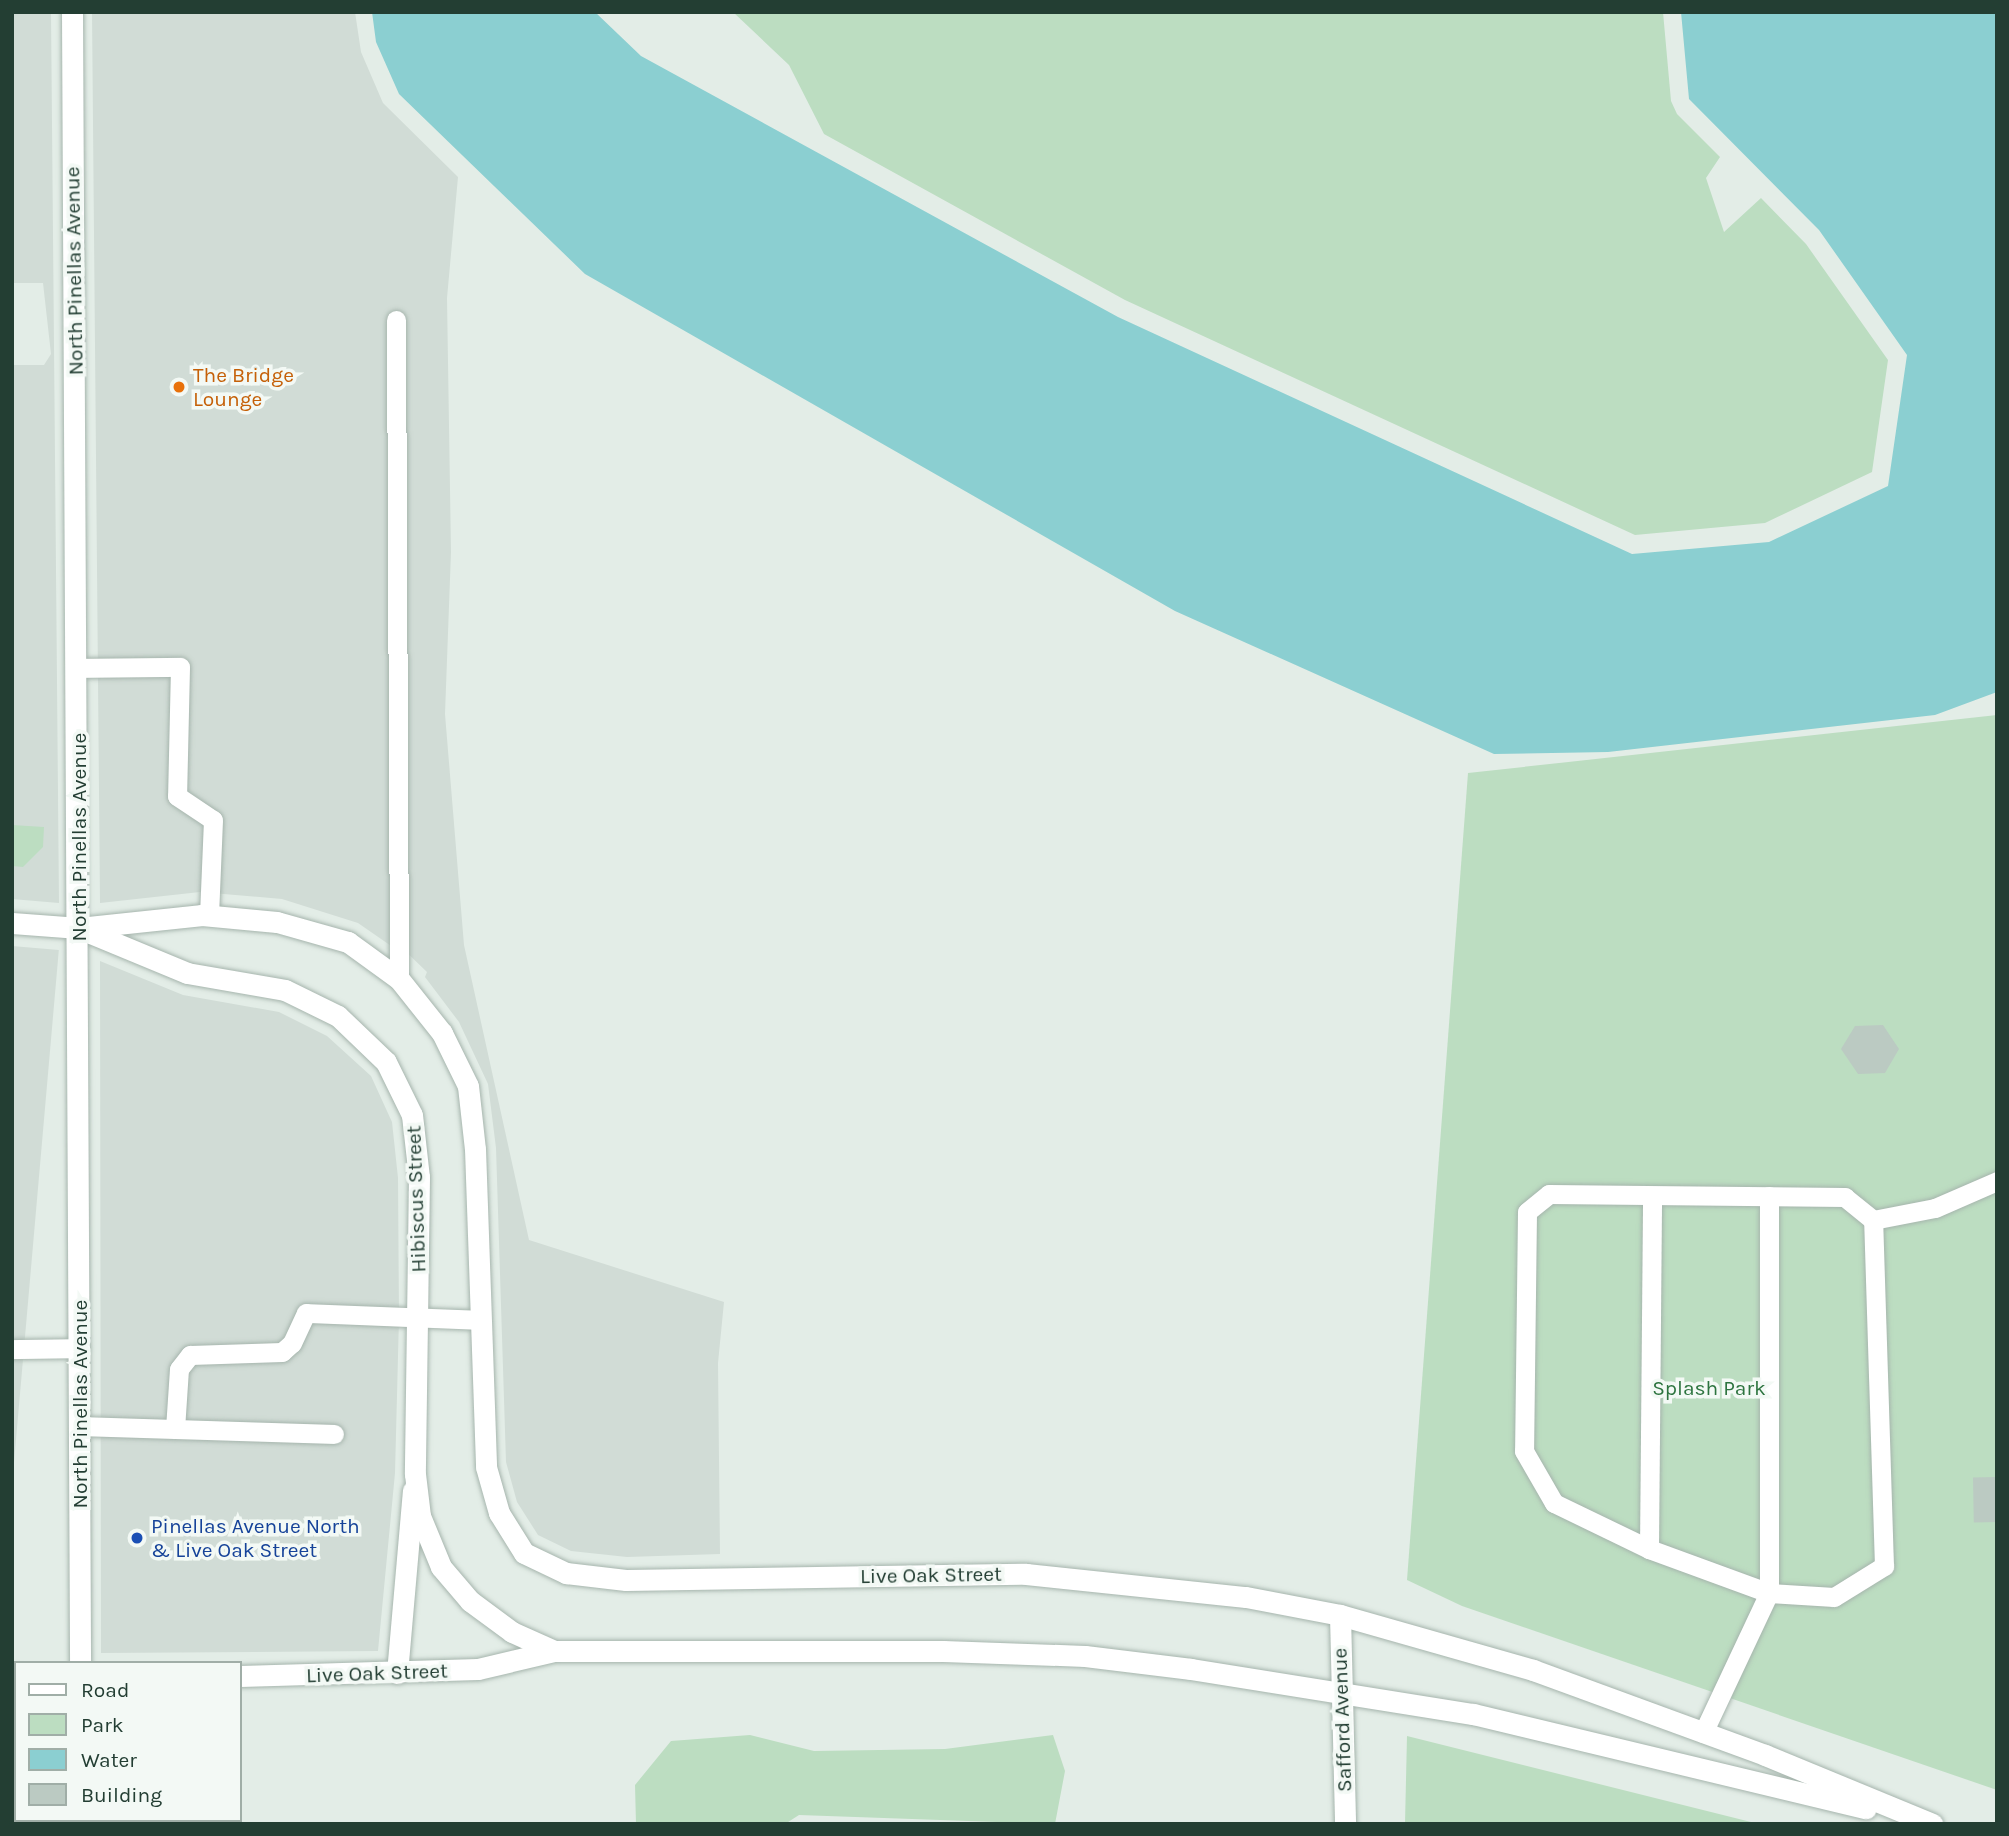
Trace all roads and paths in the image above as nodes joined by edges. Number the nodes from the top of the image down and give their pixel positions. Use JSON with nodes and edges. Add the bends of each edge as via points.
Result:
{"nodes":[{"id":1,"x":72,"y":12,"type":"edge"},
{"id":2,"x":396,"y":320,"type":"dead end"},
{"id":3,"x":78,"y":668,"type":"junction"},
{"id":4,"x":209,"y":916,"type":"junction"},
{"id":5,"x":12,"y":923,"type":"edge"},
{"id":6,"x":79,"y":928,"type":"junction"},
{"id":7,"x":399,"y":979,"type":"junction"},
{"id":8,"x":1997,"y":1181,"type":"edge"},
{"id":9,"x":1652,"y":1196,"type":"junction"},
{"id":10,"x":1769,"y":1196,"type":"junction"},
{"id":11,"x":1873,"y":1220,"type":"junction"},
{"id":12,"x":420,"y":1318,"type":"junction"},
{"id":13,"x":481,"y":1320,"type":"junction"},
{"id":14,"x":80,"y":1348,"type":"junction"},
{"id":15,"x":12,"y":1349,"type":"edge"},
{"id":16,"x":80,"y":1426,"type":"junction"},
{"id":17,"x":175,"y":1429,"type":"junction"},
{"id":18,"x":334,"y":1434,"type":"dead end"},
{"id":19,"x":415,"y":1474,"type":"junction"},
{"id":20,"x":1649,"y":1549,"type":"junction"},
{"id":21,"x":1769,"y":1593,"type":"junction"},
{"id":22,"x":470,"y":1601,"type":"joint"},
{"id":23,"x":1339,"y":1615,"type":"junction"},
{"id":24,"x":554,"y":1651,"type":"junction"},
{"id":25,"x":80,"y":1661,"type":"edge"},
{"id":26,"x":397,"y":1673,"type":"junction"},
{"id":27,"x":242,"y":1676,"type":"edge"},
{"id":28,"x":1339,"y":1689,"type":"junction"},
{"id":29,"x":1703,"y":1733,"type":"junction"},
{"id":30,"x":1345,"y":1824,"type":"edge"}],
"edges":[{"from":1,"to":3,"type":"street","name":"North Pinellas Avenue"},
{"from":2,"to":7,"type":"lane"},
{"from":3,"to":4,"type":"lane","via":[[180,667],[177,796],[213,820]]},
{"from":3,"to":6,"type":"street","name":"North Pinellas Avenue"},
{"from":4,"to":6,"type":"street"},
{"from":4,"to":7,"type":"street","via":[[277,922],[348,942]]},
{"from":5,"to":6,"type":"street"},
{"from":6,"to":12,"type":"street","name":"Hibiscus Street","via":[[187,973],[285,990],[338,1016],[386,1062],[412,1115],[418,1177]]},
{"from":6,"to":14,"type":"street","name":"North Pinellas Avenue"},
{"from":7,"to":13,"type":"street","via":[[442,1033],[468,1086]]},
{"from":8,"to":11,"type":"lane","via":[[1935,1208]]},
{"from":9,"to":10,"type":"lane"},
{"from":9,"to":20,"type":"lane"},
{"from":9,"to":20,"type":"lane","via":[[1549,1194],[1527,1212],[1524,1451],[1554,1503]]},
{"from":10,"to":11,"type":"lane","via":[[1845,1197]]},
{"from":10,"to":21,"type":"lane"},
{"from":11,"to":21,"type":"lane","via":[[1884,1566],[1834,1597]]},
{"from":12,"to":13,"type":"lane"},
{"from":12,"to":17,"type":"lane","via":[[318,1310],[306,1313],[292,1343],[282,1352],[190,1355],[179,1368]]},
{"from":12,"to":19,"type":"street","name":"Hibiscus Street"},
{"from":13,"to":23,"type":"street","name":"Live Oak Street","via":[[486,1467],[499,1513],[524,1553],[566,1573],[625,1580],[1026,1574],[1179,1588]]},
{"from":14,"to":15,"type":"lane"},
{"from":14,"to":16,"type":"street","name":"North Pinellas Avenue"},
{"from":16,"to":17,"type":"lane"},
{"from":16,"to":25,"type":"street","name":"North Pinellas Avenue"},
{"from":17,"to":18,"type":"lane"},
{"from":19,"to":22,"type":"street","name":"Hibiscus Street","via":[[420,1516],[441,1567]]},
{"from":19,"to":26,"type":"street","name":"Hibiscus Street"},
{"from":20,"to":21,"type":"lane"},
{"from":21,"to":29,"type":"lane"},
{"from":22,"to":24,"type":"street","name":"Live Oak Street","via":[[512,1632]]},
{"from":23,"to":28,"type":"street","name":"Safford Avenue"},
{"from":23,"to":29,"type":"street","name":"Live Oak Street","via":[[1533,1670]]},
{"from":24,"to":26,"type":"street","name":"Live Oak Street","via":[[478,1669]]},
{"from":24,"to":28,"type":"street","name":"Live Oak Street","via":[[1085,1656]]},
{"from":26,"to":27,"type":"street","name":"Live Oak Street"},
{"from":28,"to":29,"type":"street","name":"Live Oak Street","via":[[1473,1714],[1932,1824]]},
{"from":28,"to":30,"type":"street","name":"Safford Avenue","via":[[1344,1715]]}]}
